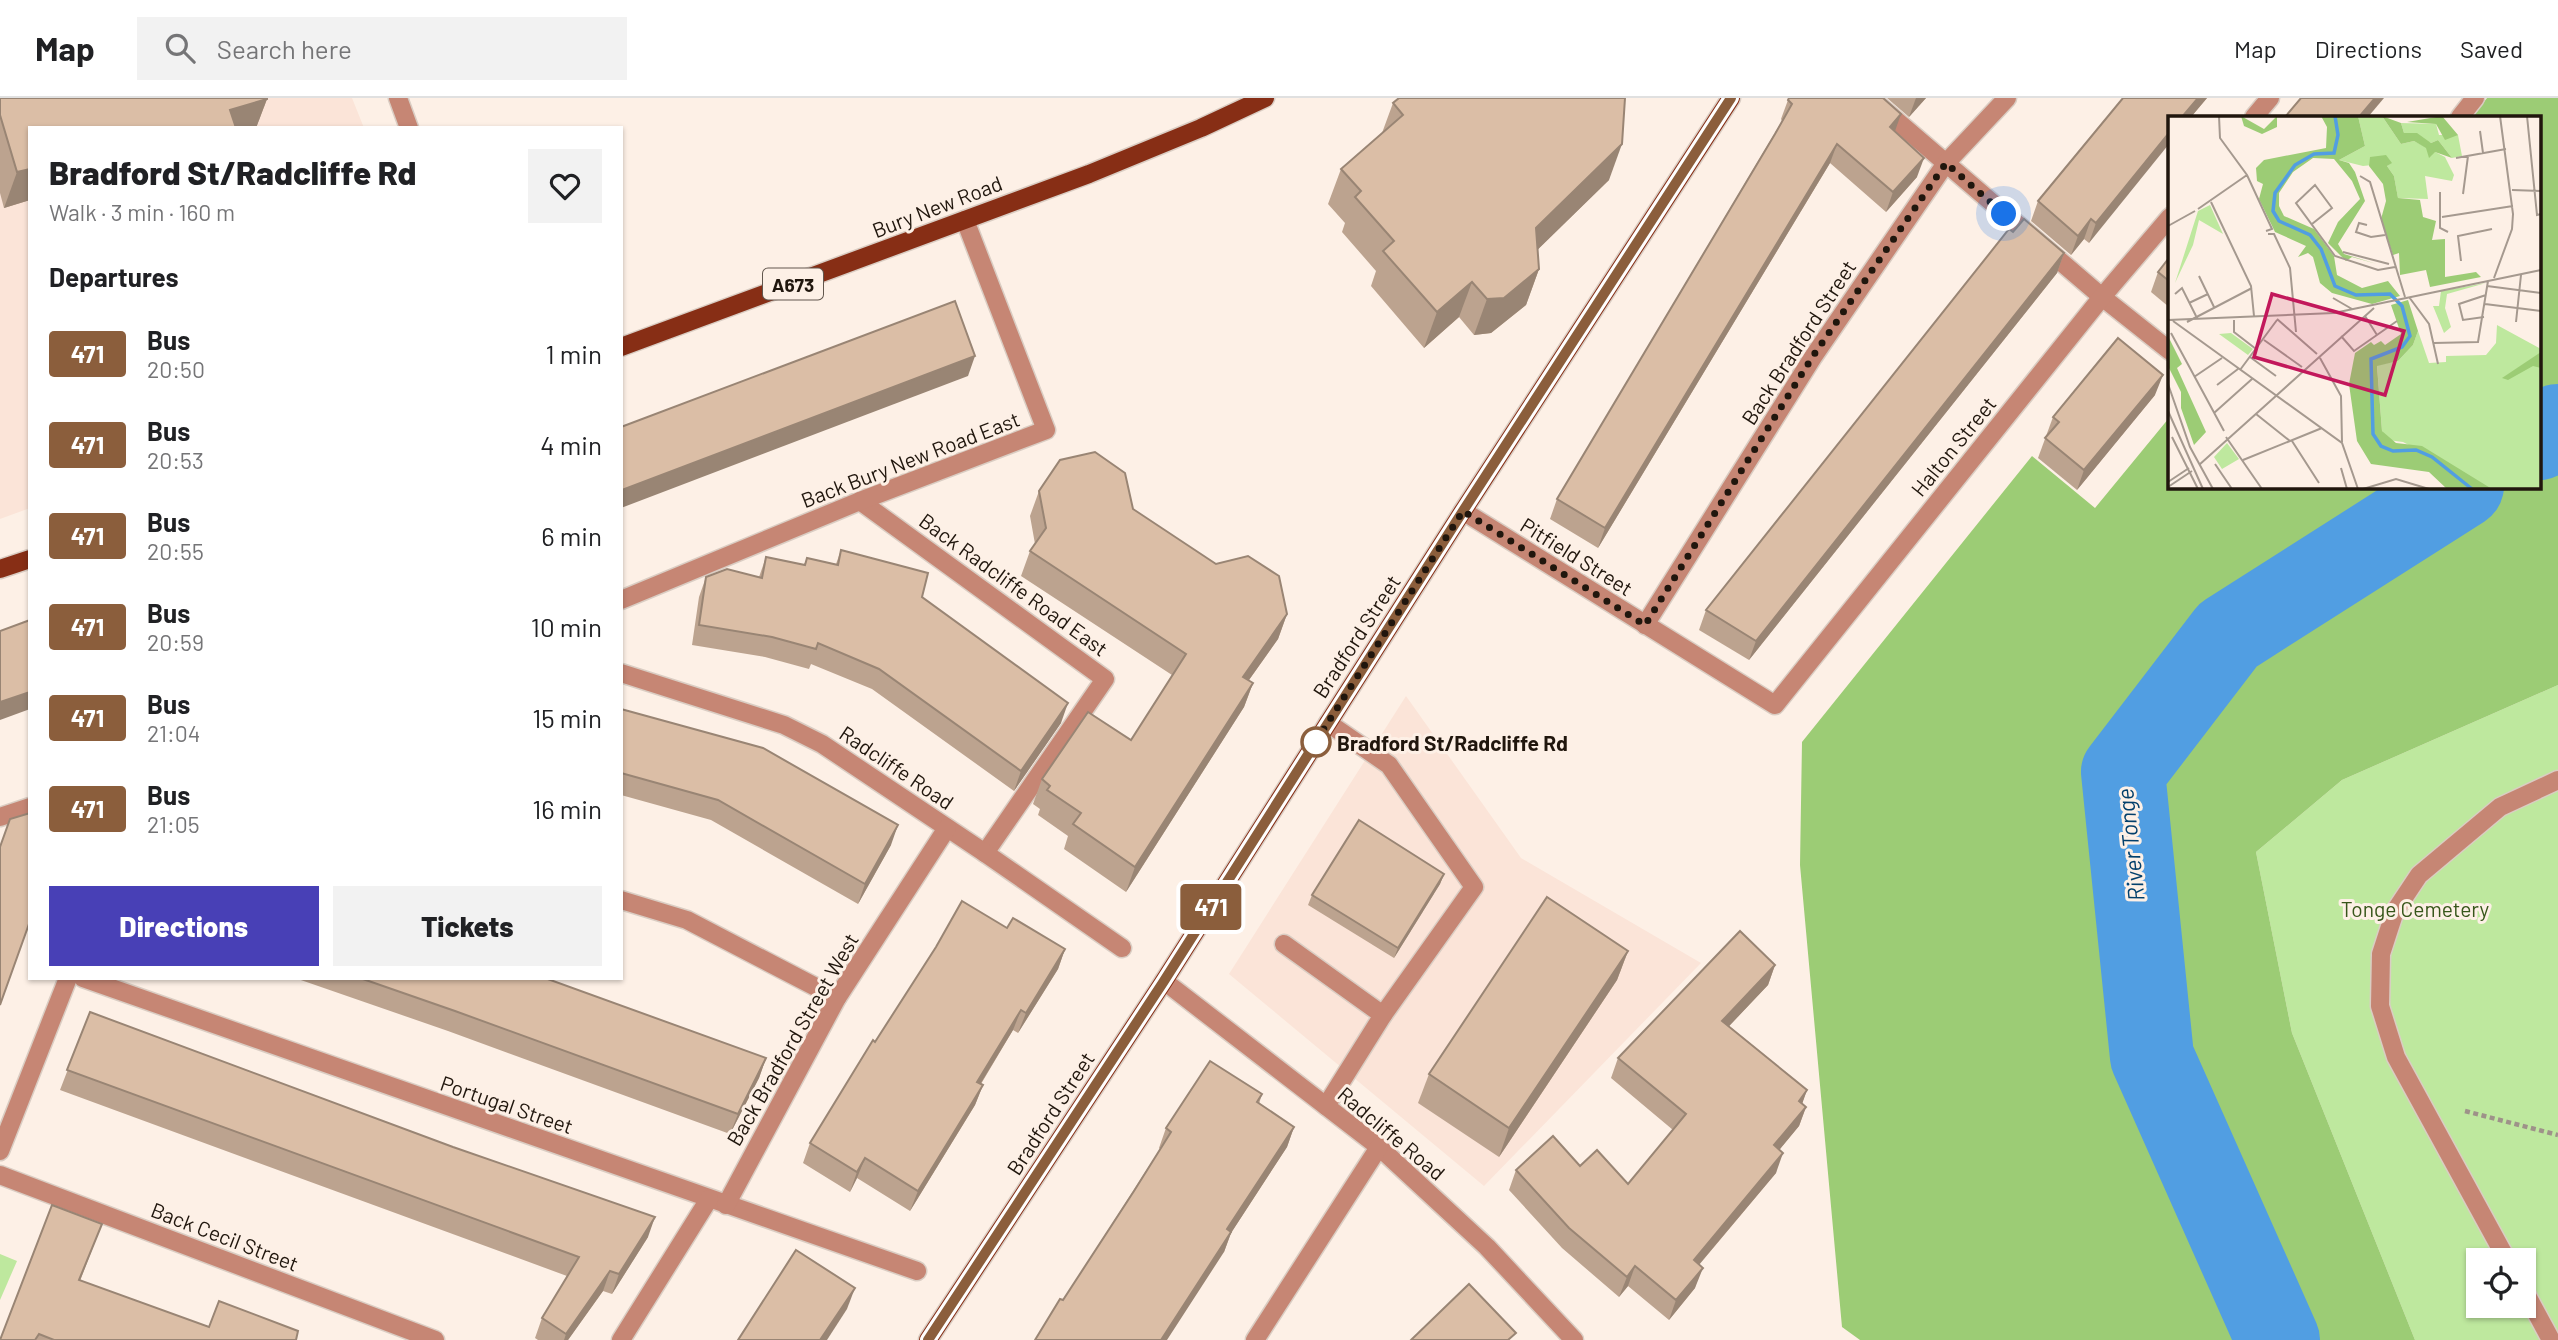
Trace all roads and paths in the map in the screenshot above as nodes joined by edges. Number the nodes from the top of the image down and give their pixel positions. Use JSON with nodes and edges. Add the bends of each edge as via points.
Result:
{"nodes":[{"id":1,"x":398,"y":98,"type":"edge"},
{"id":2,"x":1265,"y":98,"type":"edge"},
{"id":3,"x":1731,"y":98,"type":"edge"},
{"id":4,"x":1870,"y":98,"type":"edge"},
{"id":5,"x":2007,"y":98,"type":"edge"},
{"id":6,"x":2270,"y":98,"type":"edge"},
{"id":7,"x":2475,"y":98,"type":"edge"},
{"id":8,"x":2254,"y":116,"type":"edge"},
{"id":9,"x":2461,"y":116,"type":"edge"},
{"id":10,"x":408,"y":126,"type":"edge"},
{"id":11,"x":1946,"y":163,"type":"junction"},
{"id":12,"x":2168,"y":218,"type":"edge"},
{"id":13,"x":965,"y":220,"type":"junction"},
{"id":14,"x":2102,"y":297,"type":"junction"},
{"id":15,"x":623,"y":346,"type":"edge"},
{"id":16,"x":2168,"y":351,"type":"edge"},
{"id":17,"x":860,"y":501,"type":"junction"},
{"id":18,"x":1463,"y":511,"type":"junction"},
{"id":19,"x":28,"y":560,"type":"edge"},
{"id":20,"x":0,"y":569,"type":"edge"},
{"id":21,"x":623,"y":599,"type":"edge"},
{"id":22,"x":1645,"y":625,"type":"junction"},
{"id":23,"x":625,"y":674,"type":"edge"},
{"id":24,"x":1774,"y":705,"type":"joint"},
{"id":25,"x":1328,"y":723,"type":"junction"},
{"id":26,"x":2558,"y":780,"type":"edge"},
{"id":27,"x":28,"y":808,"type":"edge"},
{"id":28,"x":0,"y":817,"type":"edge"},
{"id":29,"x":947,"y":828,"type":"junction"},
{"id":30,"x":985,"y":853,"type":"junction"},
{"id":31,"x":623,"y":901,"type":"edge"},
{"id":32,"x":1284,"y":944,"type":"dead end"},
{"id":33,"x":1122,"y":948,"type":"dead end"},
{"id":34,"x":67,"y":980,"type":"edge"},
{"id":35,"x":89,"y":980,"type":"edge"},
{"id":36,"x":1164,"y":981,"type":"junction"},
{"id":37,"x":837,"y":998,"type":"junction"},
{"id":38,"x":1382,"y":1014,"type":"junction"},
{"id":39,"x":2420,"y":1100,"type":"junction"},
{"id":40,"x":1326,"y":1106,"type":"junction"},
{"id":41,"x":2558,"y":1135,"type":"edge"},
{"id":42,"x":1379,"y":1147,"type":"junction"},
{"id":43,"x":0,"y":1152,"type":"edge"},
{"id":44,"x":0,"y":1175,"type":"edge"},
{"id":45,"x":717,"y":1202,"type":"junction"},
{"id":46,"x":2500,"y":1248,"type":"edge"},
{"id":47,"x":917,"y":1271,"type":"dead end"},
{"id":48,"x":2536,"y":1312,"type":"edge"},
{"id":49,"x":435,"y":1340,"type":"edge"},
{"id":50,"x":621,"y":1340,"type":"edge"},
{"id":51,"x":928,"y":1340,"type":"edge"},
{"id":52,"x":1255,"y":1340,"type":"edge"},
{"id":53,"x":1574,"y":1340,"type":"edge"},
{"id":54,"x":2551,"y":1340,"type":"edge"}],
"edges":[{"from":1,"to":10,"type":"street"},
{"from":2,"to":13,"type":"main road","name":"Bury New Road","number":"A673","via":[[1088,174]]},
{"from":3,"to":18,"type":"main road","name":"Bradford Street"},
{"from":4,"to":11,"type":"street"},
{"from":5,"to":11,"type":"street","name":"Back Bradford Street"},
{"from":6,"to":8,"type":"street"},
{"from":7,"to":9,"type":"street"},
{"from":11,"to":14,"type":"street"},
{"from":11,"to":22,"type":"street","name":"Back Bradford Street","via":[[1813,356]]},
{"from":12,"to":14,"type":"street","name":"Halton Street"},
{"from":13,"to":15,"type":"main road","name":"Bury New Road","number":"A673"},
{"from":13,"to":17,"type":"street","name":"Back Bury New Road East","via":[[1046,430]]},
{"from":14,"to":16,"type":"street"},
{"from":14,"to":24,"type":"street","name":"Halton Street"},
{"from":17,"to":21,"type":"street","name":"Back Bury New Road East"},
{"from":17,"to":30,"type":"street","name":"Back Radcliffe Road East","via":[[1105,679]]},
{"from":18,"to":22,"type":"street","name":"Pitfield Street"},
{"from":18,"to":25,"type":"main road","name":"Bradford Street"},
{"from":19,"to":20,"type":"main road"},
{"from":22,"to":24,"type":"street","name":"Pitfield Street"},
{"from":23,"to":29,"type":"street","name":"Radcliffe Road","via":[[784,725],[822,744]]},
{"from":25,"to":36,"type":"main road","name":"Bradford Street"},
{"from":25,"to":38,"type":"street","via":[[1389,765],[1474,887]]},
{"from":26,"to":39,"type":"street","via":[[2500,807],[2419,875],[2395,911],[2381,954],[2380,1006],[2396,1057]]},
{"from":27,"to":28,"type":"street"},
{"from":29,"to":30,"type":"street","name":"Radcliffe Road"},
{"from":29,"to":37,"type":"street","name":"Back Bradford Street West"},
{"from":30,"to":33,"type":"street","name":"Radcliffe Road"},
{"from":31,"to":37,"type":"street","via":[[687,920]]},
{"from":32,"to":38,"type":"street"},
{"from":34,"to":43,"type":"street"},
{"from":35,"to":45,"type":"street","name":"Portugal Street"},
{"from":36,"to":40,"type":"street","name":"Radcliffe Road"},
{"from":36,"to":51,"type":"main road","name":"Bradford Street"},
{"from":37,"to":45,"type":"street","name":"Back Bradford Street West"},
{"from":38,"to":40,"type":"street"},
{"from":39,"to":41,"type":"path"},
{"from":39,"to":46,"type":"street"},
{"from":40,"to":42,"type":"street","name":"Radcliffe Road"},
{"from":42,"to":52,"type":"street"},
{"from":42,"to":53,"type":"street","name":"Radcliffe Road","via":[[1487,1247]]},
{"from":44,"to":49,"type":"street","name":"Back Cecil Street"},
{"from":45,"to":47,"type":"street","name":"Portugal Street"},
{"from":45,"to":50,"type":"street","name":"Back Bradford Street West"},
{"from":48,"to":54,"type":"street"}]}
